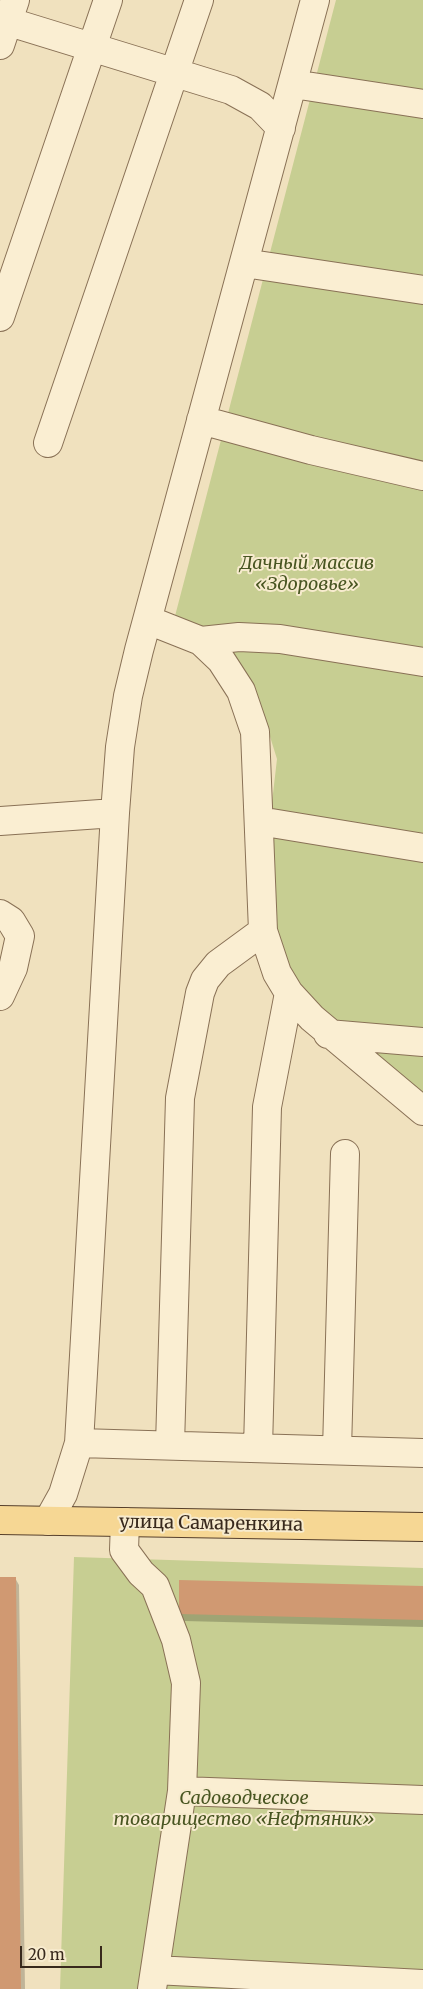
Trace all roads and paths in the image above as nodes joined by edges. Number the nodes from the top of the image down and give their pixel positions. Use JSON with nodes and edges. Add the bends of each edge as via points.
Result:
{"nodes":[{"id":1,"x":108,"y":0,"type":"edge"},
{"id":2,"x":199,"y":0,"type":"edge"},
{"id":3,"x":315,"y":0,"type":"edge"},
{"id":4,"x":6,"y":22,"type":"edge"},
{"id":5,"x":92,"y":47,"type":"junction"},
{"id":6,"x":174,"y":72,"type":"junction"},
{"id":7,"x":293,"y":84,"type":"junction"},
{"id":8,"x":423,"y":104,"type":"edge"},
{"id":9,"x":280,"y":128,"type":"junction"},
{"id":10,"x":244,"y":263,"type":"junction"},
{"id":11,"x":423,"y":290,"type":"edge"},
{"id":12,"x":0,"y":317,"type":"edge"},
{"id":13,"x":201,"y":420,"type":"junction"},
{"id":14,"x":48,"y":443,"type":"dead end"},
{"id":15,"x":423,"y":476,"type":"edge"},
{"id":16,"x":148,"y":620,"type":"junction"},
{"id":17,"x":202,"y":641,"type":"junction"},
{"id":18,"x":423,"y":662,"type":"edge"},
{"id":19,"x":115,"y":813,"type":"junction"},
{"id":20,"x":0,"y":821,"type":"edge"},
{"id":21,"x":259,"y":821,"type":"junction"},
{"id":22,"x":423,"y":848,"type":"edge"},
{"id":23,"x":0,"y":914,"type":"edge"},
{"id":24,"x":263,"y":931,"type":"junction"},
{"id":25,"x":288,"y":993,"type":"junction"},
{"id":26,"x":0,"y":996,"type":"edge"},
{"id":27,"x":328,"y":1034,"type":"junction"},
{"id":28,"x":423,"y":1042,"type":"edge"},
{"id":29,"x":423,"y":1111,"type":"edge"},
{"id":30,"x":345,"y":1154,"type":"dead end"},
{"id":31,"x":79,"y":1443,"type":"junction"},
{"id":32,"x":170,"y":1446,"type":"junction"},
{"id":33,"x":258,"y":1448,"type":"junction"},
{"id":34,"x":337,"y":1450,"type":"junction"},
{"id":35,"x":423,"y":1453,"type":"edge"},
{"id":36,"x":0,"y":1520,"type":"edge"},
{"id":37,"x":48,"y":1521,"type":"junction"},
{"id":38,"x":125,"y":1522,"type":"junction"},
{"id":39,"x":423,"y":1527,"type":"edge"},
{"id":40,"x":182,"y":1791,"type":"junction"},
{"id":41,"x":423,"y":1800,"type":"edge"},
{"id":42,"x":153,"y":1980,"type":"edge"},
{"id":43,"x":423,"y":1984,"type":"edge"}],
"edges":[{"from":1,"to":5,"type":"lane"},
{"from":2,"to":6,"type":"lane"},
{"from":3,"to":7,"type":"lane"},
{"from":4,"to":5,"type":"lane"},
{"from":5,"to":6,"type":"lane"},
{"from":5,"to":12,"type":"lane"},
{"from":6,"to":9,"type":"lane","via":[[246,97],[260,106]]},
{"from":6,"to":14,"type":"lane"},
{"from":7,"to":8,"type":"lane"},
{"from":7,"to":9,"type":"lane"},
{"from":9,"to":10,"type":"lane"},
{"from":10,"to":11,"type":"lane"},
{"from":10,"to":13,"type":"lane"},
{"from":13,"to":15,"type":"lane"},
{"from":13,"to":16,"type":"lane"},
{"from":16,"to":17,"type":"lane"},
{"from":16,"to":19,"type":"lane","via":[[128,696]]},
{"from":17,"to":18,"type":"lane","via":[[239,637],[280,639]]},
{"from":17,"to":21,"type":"lane","via":[[221,660],[241,691],[255,732]]},
{"from":19,"to":20,"type":"lane"},
{"from":19,"to":31,"type":"lane"},
{"from":21,"to":22,"type":"lane"},
{"from":21,"to":24,"type":"lane"},
{"from":23,"to":26,"type":"lane","via":[[10,921],[20,936],[13,968]]},
{"from":24,"to":25,"type":"lane","via":[[277,973]]},
{"from":24,"to":32,"type":"lane","via":[[218,964],[204,980],[180,1098]]},
{"from":25,"to":27,"type":"lane"},
{"from":25,"to":33,"type":"lane","via":[[267,1107]]},
{"from":27,"to":28,"type":"lane"},
{"from":27,"to":29,"type":"lane"},
{"from":30,"to":34,"type":"lane"},
{"from":31,"to":32,"type":"lane"},
{"from":31,"to":37,"type":"lane","via":[[62,1494]]},
{"from":32,"to":33,"type":"lane"},
{"from":33,"to":34,"type":"lane"},
{"from":34,"to":35,"type":"lane"},
{"from":36,"to":37,"type":"main road","name":"улица Самаренкина"},
{"from":37,"to":38,"type":"main road","name":"улица Самаренкина"},
{"from":38,"to":39,"type":"main road","name":"улица Самаренкина"},
{"from":38,"to":40,"type":"lane","via":[[124,1550],[140,1574],[156,1586],[176,1640],[186,1683]]},
{"from":40,"to":41,"type":"lane"},
{"from":40,"to":42,"type":"lane"},
{"from":42,"to":43,"type":"lane"}]}
